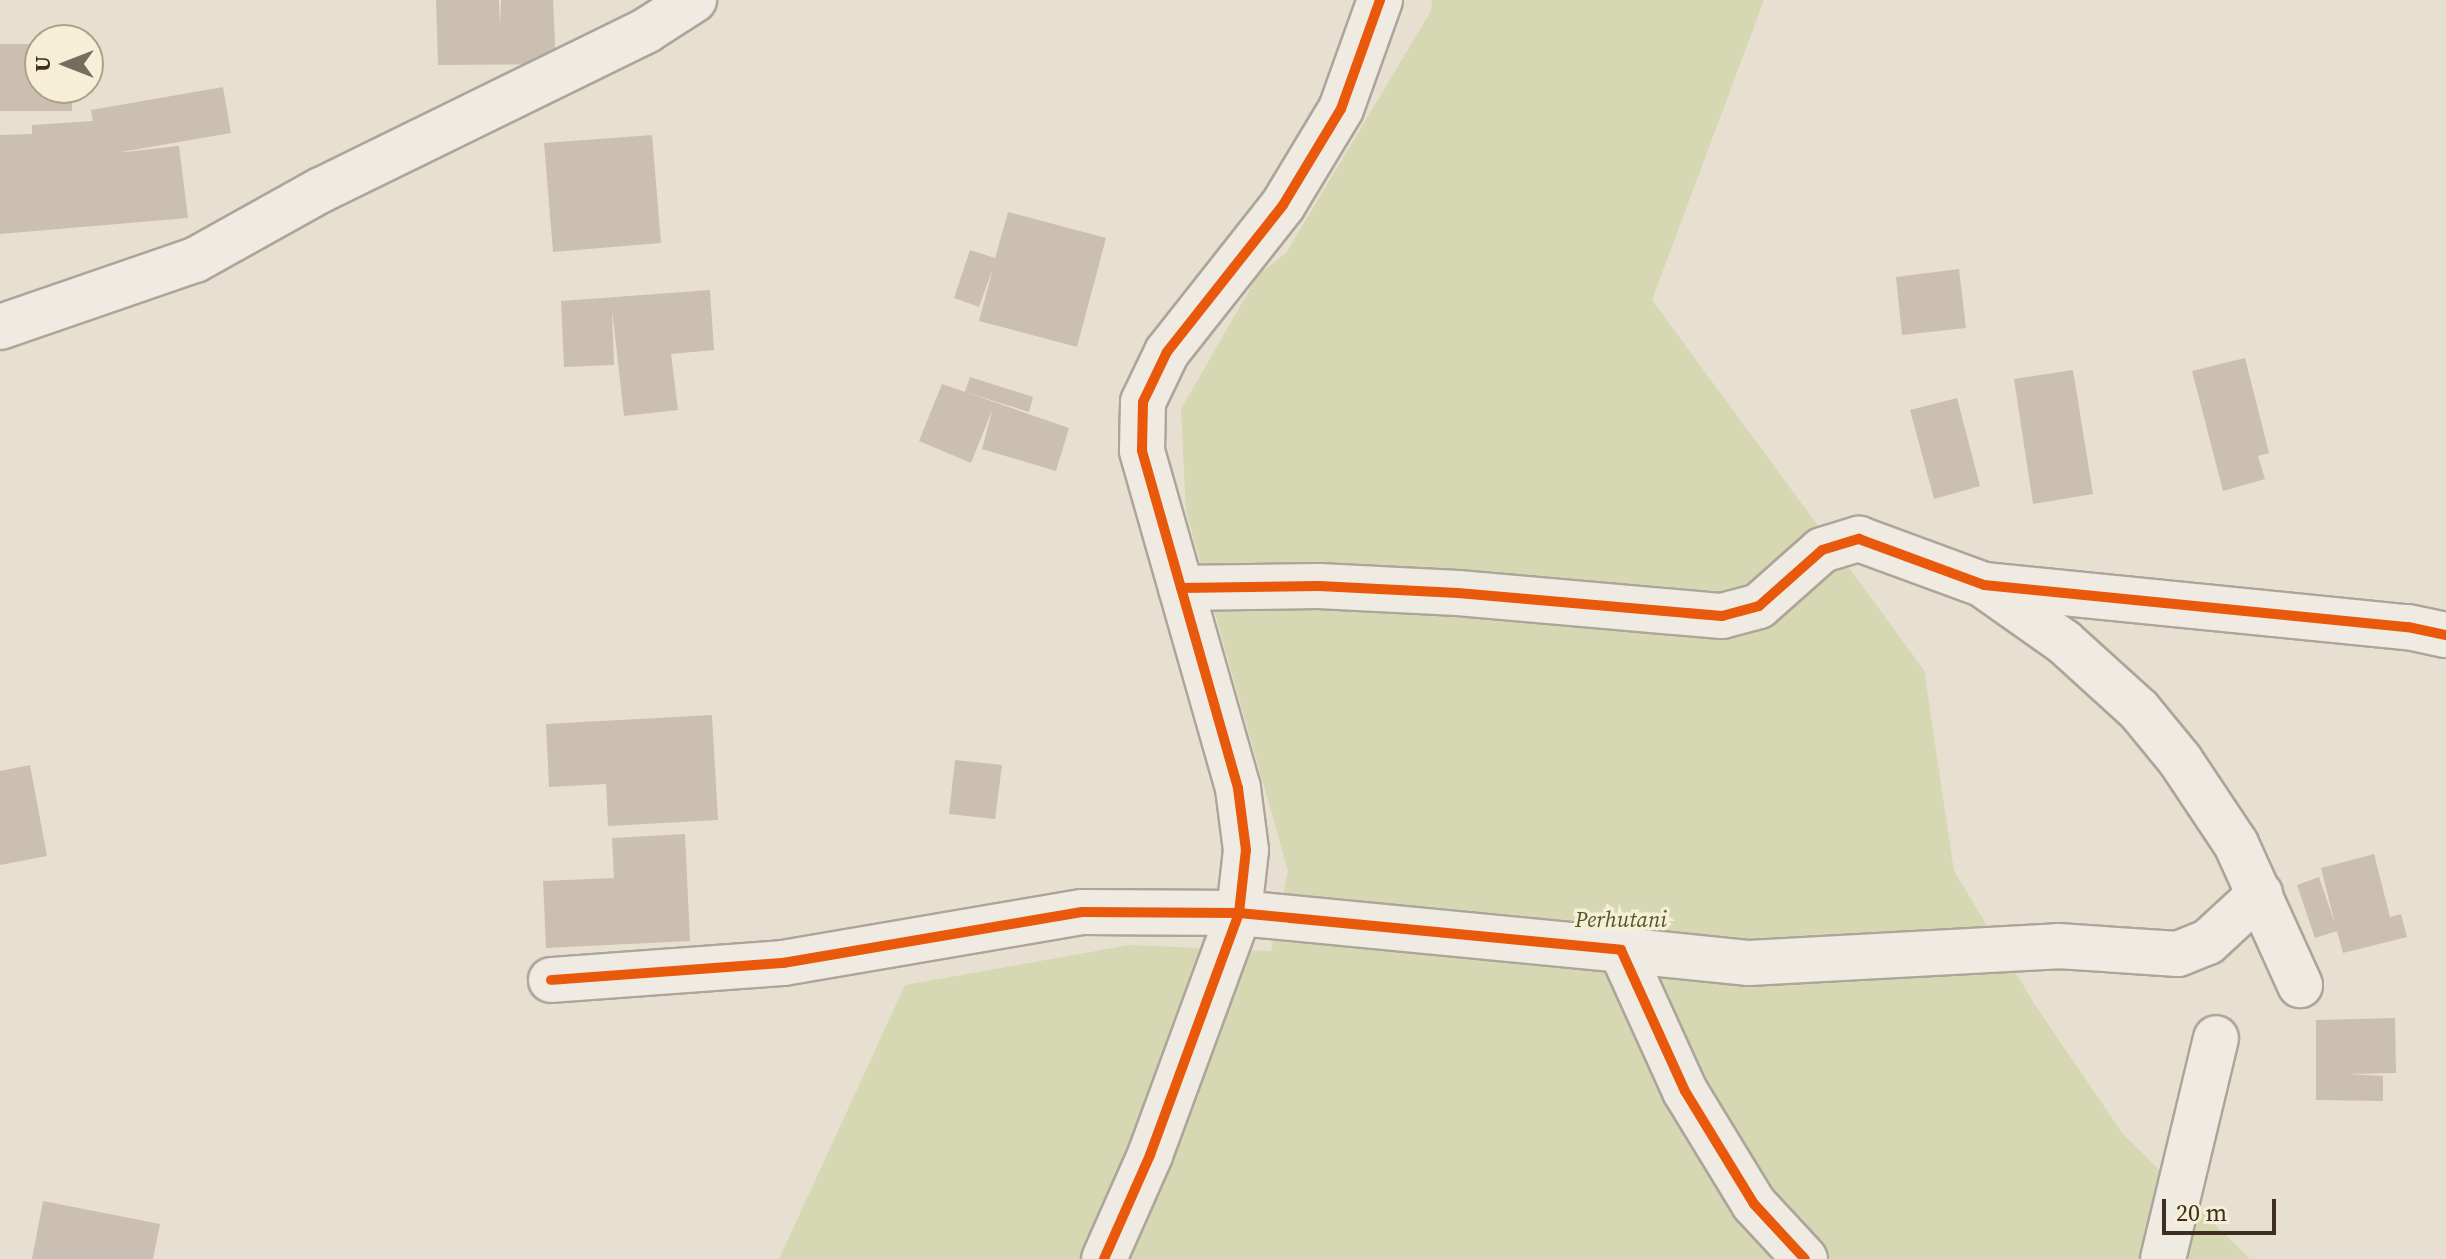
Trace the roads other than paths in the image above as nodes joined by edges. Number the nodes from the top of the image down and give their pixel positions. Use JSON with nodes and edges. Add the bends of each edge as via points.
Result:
{"nodes":[{"id":1,"x":694,"y":0,"type":"edge"},
{"id":2,"x":1380,"y":0,"type":"edge"},
{"id":3,"x":0,"y":327,"type":"edge"},
{"id":4,"x":1984,"y":585,"type":"junction"},
{"id":5,"x":1181,"y":588,"type":"junction"},
{"id":6,"x":2446,"y":635,"type":"edge"},
{"id":7,"x":2260,"y":894,"type":"junction"},
{"id":8,"x":1239,"y":913,"type":"junction"},
{"id":9,"x":1621,"y":950,"type":"junction"},
{"id":10,"x":551,"y":980,"type":"dead end"},
{"id":11,"x":2300,"y":985,"type":"dead end"},
{"id":12,"x":2216,"y":1038,"type":"dead end"},
{"id":13,"x":1104,"y":1259,"type":"edge"},
{"id":14,"x":1805,"y":1259,"type":"edge"},
{"id":15,"x":2163,"y":1259,"type":"edge"}],
"edges":[{"from":1,"to":3,"type":"street","via":[[621,44],[321,190],[195,260]]},
{"from":2,"to":5,"type":"street","via":[[1341,109],[1283,205],[1167,352],[1143,402],[1142,450]]},
{"from":4,"to":5,"type":"street","via":[[1882,544],[1849,539],[1822,550],[1759,606],[1722,616],[1396,590]]},
{"from":4,"to":6,"type":"street"},
{"from":4,"to":7,"type":"street","via":[[2064,642],[2139,710],[2213,806]]},
{"from":5,"to":8,"type":"street","via":[[1243,809],[1246,850]]},
{"from":7,"to":9,"type":"street","via":[[2208,942],[2162,955],[2058,946],[1749,963]]},
{"from":7,"to":11,"type":"street"},
{"from":8,"to":9,"type":"street"},
{"from":8,"to":10,"type":"street","via":[[1042,915],[783,963]]},
{"from":8,"to":13,"type":"street","via":[[1150,1155]]},
{"from":9,"to":14,"type":"street","via":[[1708,1129],[1754,1204]]},
{"from":12,"to":15,"type":"street"}]}
